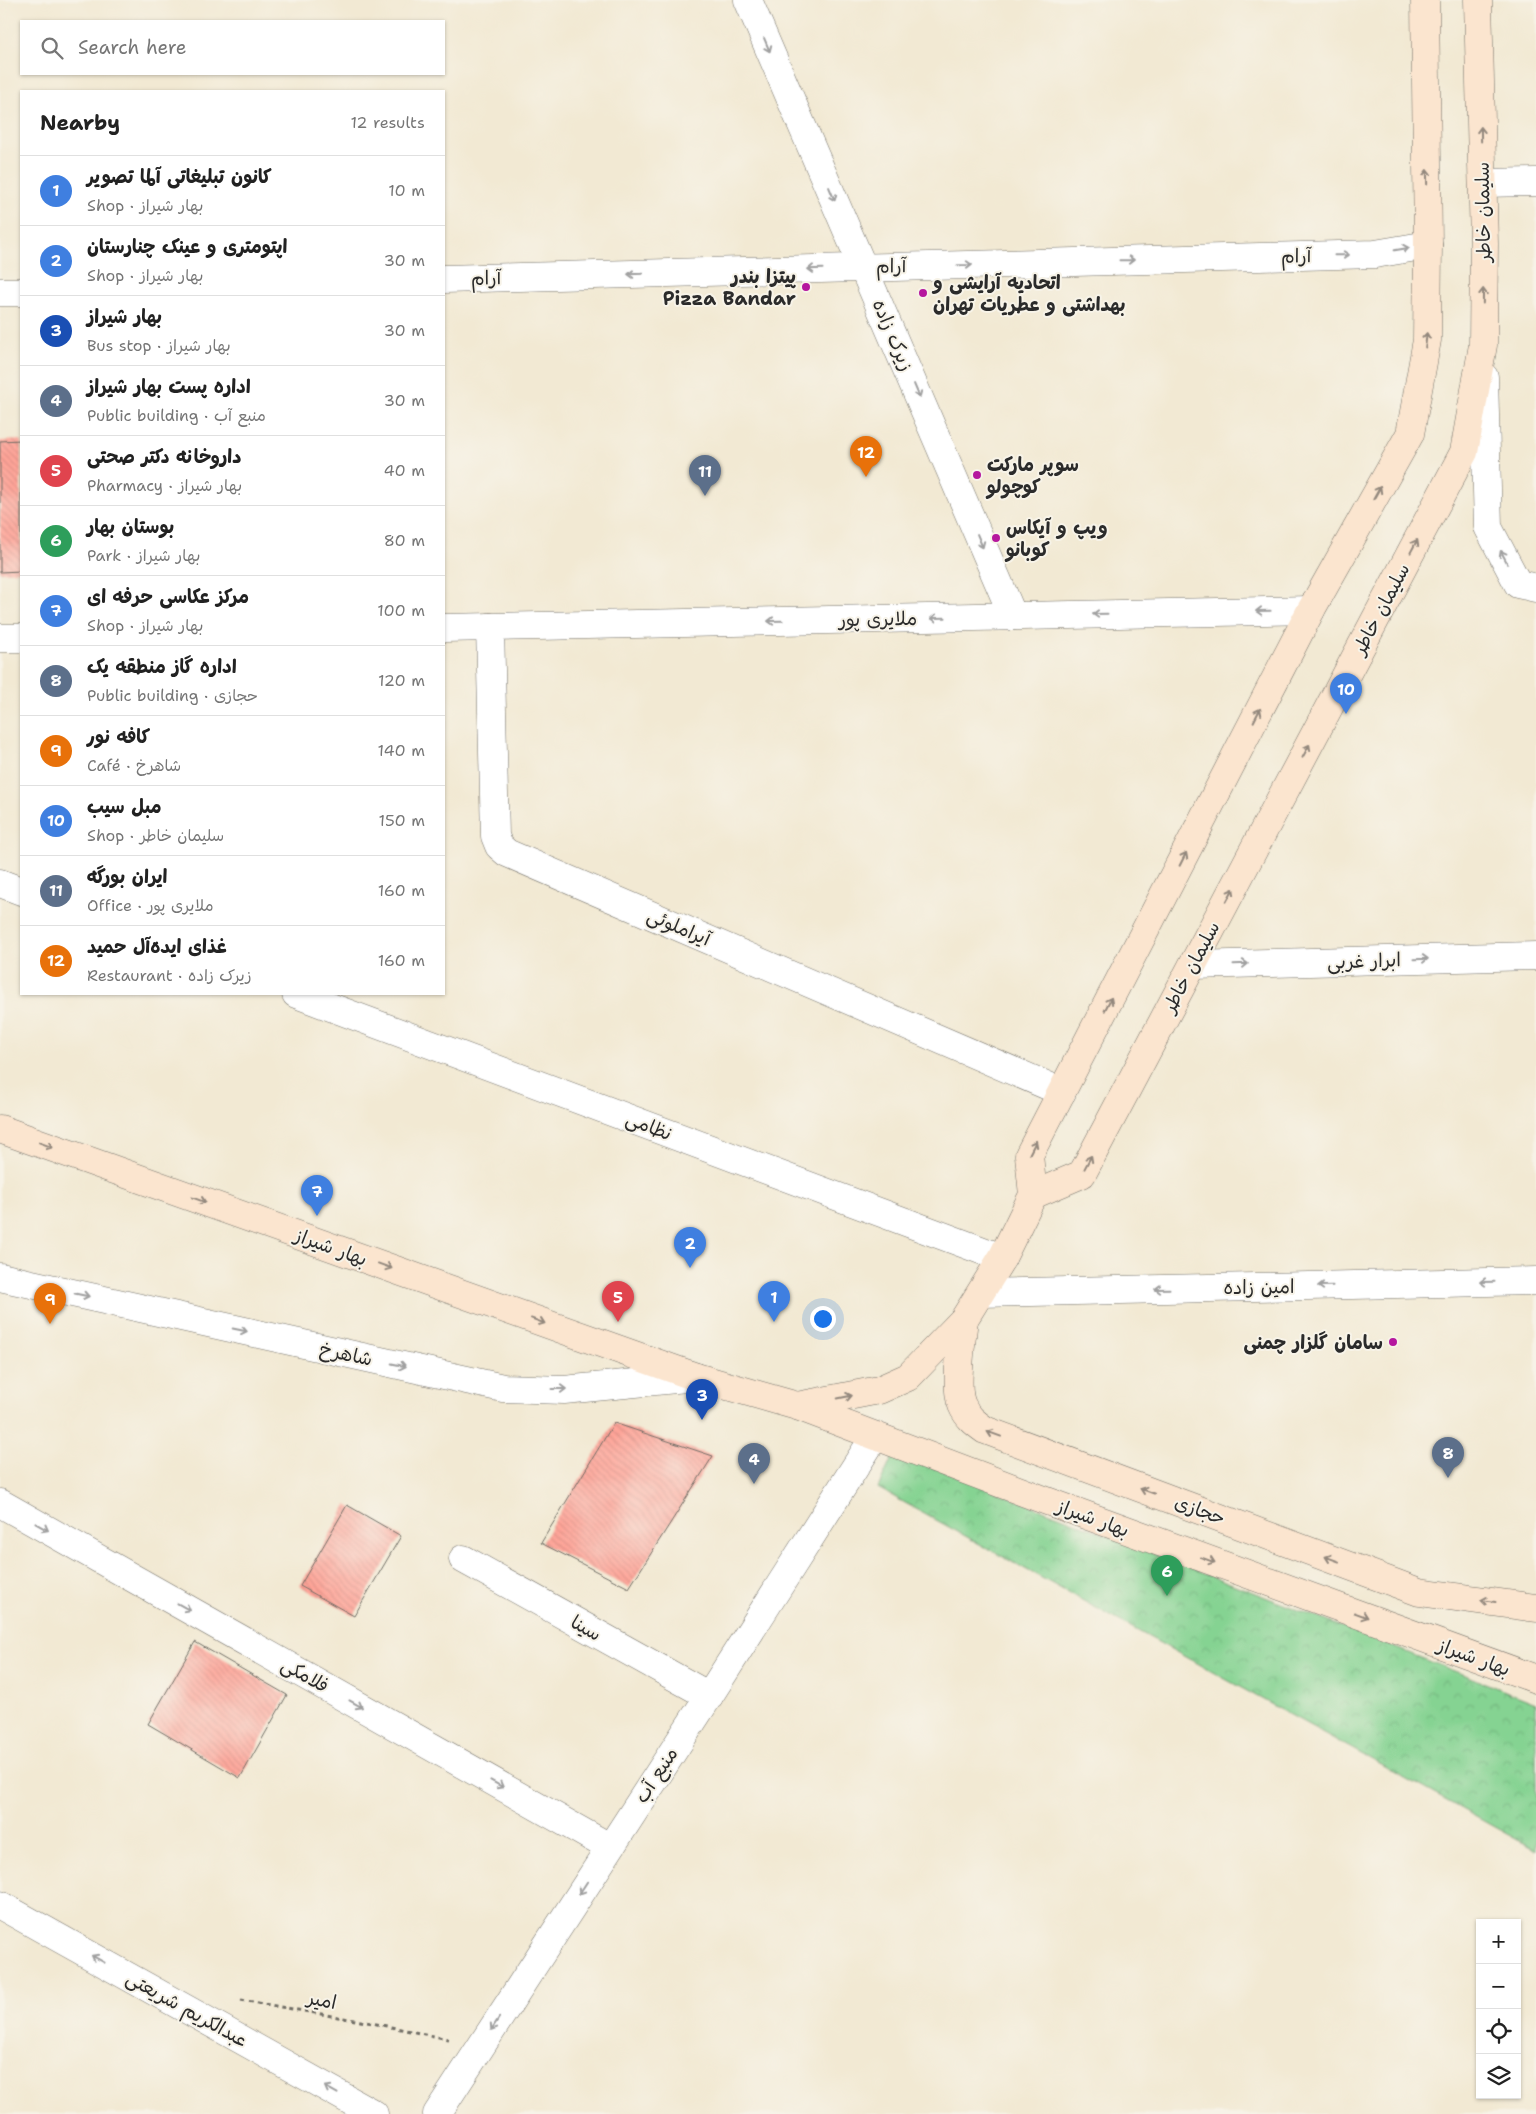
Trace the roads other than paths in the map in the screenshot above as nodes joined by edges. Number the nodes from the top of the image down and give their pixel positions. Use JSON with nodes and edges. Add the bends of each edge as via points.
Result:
{"nodes":[{"id":1,"x":748,"y":0,"type":"edge"},
{"id":2,"x":1425,"y":0,"type":"edge"},
{"id":3,"x":1478,"y":0,"type":"edge"},
{"id":4,"x":1536,"y":182,"type":"edge"},
{"id":5,"x":1483,"y":183,"type":"junction"},
{"id":6,"x":1428,"y":245,"type":"junction"},
{"id":7,"x":864,"y":267,"type":"junction"},
{"id":8,"x":445,"y":280,"type":"edge"},
{"id":9,"x":0,"y":292,"type":"edge"},
{"id":10,"x":20,"y":292,"type":"edge"},
{"id":11,"x":1483,"y":345,"type":"junction"},
{"id":12,"x":1536,"y":588,"type":"edge"},
{"id":13,"x":1311,"y":610,"type":"junction"},
{"id":14,"x":1013,"y":616,"type":"junction"},
{"id":15,"x":445,"y":628,"type":"edge"},
{"id":16,"x":490,"y":628,"type":"junction"},
{"id":17,"x":0,"y":638,"type":"edge"},
{"id":18,"x":20,"y":638,"type":"edge"},
{"id":19,"x":0,"y":883,"type":"edge"},
{"id":20,"x":20,"y":891,"type":"edge"},
{"id":21,"x":1536,"y":956,"type":"edge"},
{"id":22,"x":1193,"y":965,"type":"junction"},
{"id":23,"x":299,"y":995,"type":"edge"},
{"id":24,"x":1062,"y":1092,"type":"junction"},
{"id":25,"x":0,"y":1129,"type":"edge"},
{"id":26,"x":1033,"y":1195,"type":"junction"},
{"id":27,"x":1002,"y":1258,"type":"junction"},
{"id":28,"x":0,"y":1277,"type":"edge"},
{"id":29,"x":1536,"y":1281,"type":"edge"},
{"id":30,"x":981,"y":1293,"type":"junction"},
{"id":31,"x":964,"y":1319,"type":"junction"},
{"id":32,"x":696,"y":1377,"type":"junction"},
{"id":33,"x":797,"y":1406,"type":"junction"},
{"id":34,"x":875,"y":1436,"type":"junction"},
{"id":35,"x":0,"y":1503,"type":"edge"},
{"id":36,"x":463,"y":1559,"type":"dead end"},
{"id":37,"x":1536,"y":1608,"type":"edge"},
{"id":38,"x":1536,"y":1679,"type":"edge"},
{"id":39,"x":709,"y":1696,"type":"junction"},
{"id":40,"x":609,"y":1847,"type":"junction"},
{"id":41,"x":0,"y":1905,"type":"edge"},
{"id":42,"x":374,"y":2114,"type":"edge"},
{"id":43,"x":437,"y":2114,"type":"edge"}],
"edges":[{"from":1,"to":7,"type":"street","name":"زیرک زاده","one_way":true},
{"from":6,"to":2,"type":"main road","one_way":true},
{"from":5,"to":3,"type":"main road","name":"سلیمان خاطر","one_way":true},
{"from":4,"to":5,"type":"street"},
{"from":11,"to":5,"type":"main road","name":"سلیمان خاطر","one_way":true},
{"from":7,"to":6,"type":"street","name":"آرام","one_way":true,"via":[[1375,254]]},
{"from":13,"to":6,"type":"main road","one_way":true,"via":[[1410,434],[1427,340]]},
{"from":7,"to":8,"type":"street","name":"آرام","one_way":true},
{"from":7,"to":14,"type":"street","name":"زیرک زاده","one_way":true},
{"from":9,"to":10,"type":"street"},
{"from":12,"to":11,"type":"street","one_way":true,"via":[[1518,584],[1488,527]]},
{"from":22,"to":11,"type":"main road","name":"سلیمان خاطر","one_way":true,"via":[[1464,452]]},
{"from":13,"to":14,"type":"street","name":"ملایری پور","one_way":true},
{"from":24,"to":13,"type":"main road","one_way":true},
{"from":14,"to":16,"type":"street","name":"ملایری پور","one_way":true},
{"from":15,"to":16,"type":"street","name":"ملایری پور"},
{"from":16,"to":24,"type":"street","name":"آیراملوئی","via":[[495,836],[507,853]]},
{"from":17,"to":18,"type":"street"},
{"from":19,"to":20,"type":"street"},
{"from":22,"to":21,"type":"street","name":"ابرار غربی","one_way":true},
{"from":26,"to":22,"type":"main road","name":"سلیمان خاطر","one_way":true,"via":[[1082,1174]]},
{"from":23,"to":27,"type":"street","name":"نظامی"},
{"from":26,"to":24,"type":"main road","one_way":true,"via":[[1028,1155]]},
{"from":25,"to":32,"type":"main road","name":"بهار شیراز","one_way":true},
{"from":26,"to":27,"type":"main road"},
{"from":27,"to":30,"type":"main road"},
{"from":28,"to":32,"type":"street","name":"شاهرخ","one_way":true,"via":[[503,1388],[564,1390]]},
{"from":29,"to":30,"type":"street","name":"امین زاده","one_way":true},
{"from":30,"to":31,"type":"main road"},
{"from":33,"to":31,"type":"main road","one_way":true,"via":[[879,1390],[908,1377]]},
{"from":37,"to":31,"type":"main road","name":"حجازی","one_way":true,"via":[[1419,1592],[985,1430],[971,1420],[960,1403]]},
{"from":32,"to":33,"type":"main road","name":"بهار شیراز"},
{"from":33,"to":34,"type":"main road","name":"بهار شیراز"},
{"from":34,"to":38,"type":"main road","name":"بهار شیراز","one_way":true},
{"from":34,"to":39,"type":"street","name":"منبع آب"},
{"from":35,"to":40,"type":"street","name":"فلامکی","one_way":true},
{"from":36,"to":39,"type":"street","name":"سینا"},
{"from":39,"to":40,"type":"street","name":"منبع آب"},
{"from":40,"to":43,"type":"street","name":"منبع آب","one_way":true},
{"from":42,"to":41,"type":"street","name":"عبدالکریم شریعتی","one_way":true}]}
